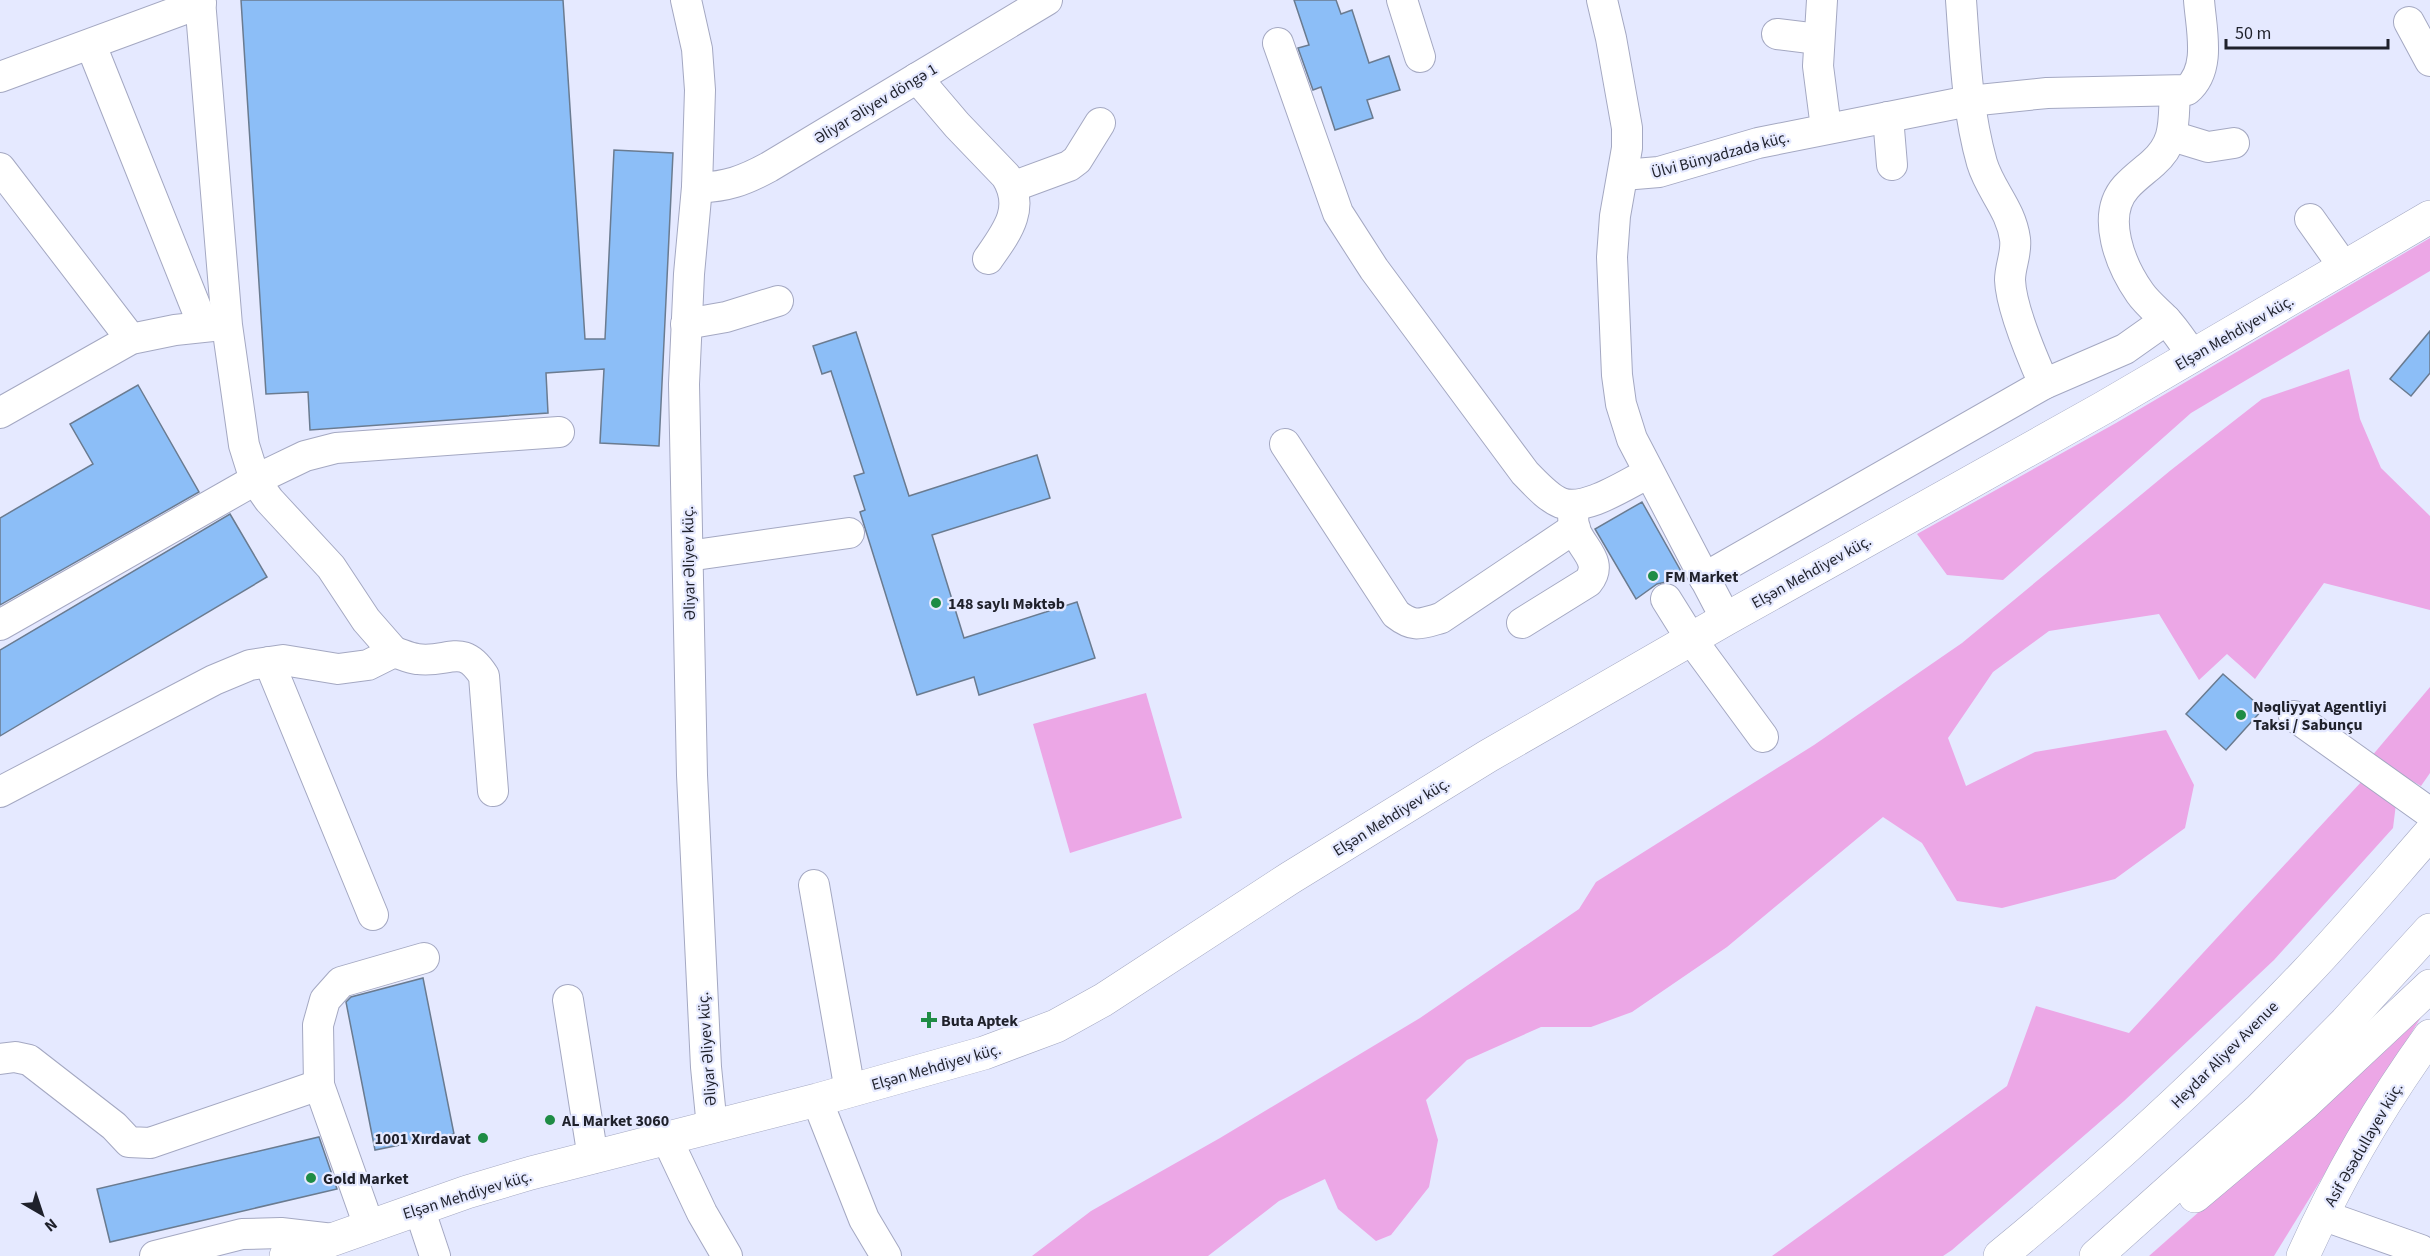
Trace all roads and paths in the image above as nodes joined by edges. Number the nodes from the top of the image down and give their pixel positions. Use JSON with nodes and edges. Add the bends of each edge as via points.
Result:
{"nodes":[{"id":1,"x":686,"y":0,"type":"edge"},
{"id":2,"x":1047,"y":0,"type":"edge"},
{"id":3,"x":1402,"y":0,"type":"edge"},
{"id":4,"x":1602,"y":0,"type":"edge"},
{"id":5,"x":1822,"y":0,"type":"edge"},
{"id":6,"x":1961,"y":0,"type":"edge"},
{"id":7,"x":2199,"y":0,"type":"edge"},
{"id":8,"x":201,"y":1,"type":"edge"},
{"id":9,"x":1004,"y":11,"type":"edge"},
{"id":10,"x":2409,"y":22,"type":"dead end"},
{"id":11,"x":1777,"y":34,"type":"dead end"},
{"id":12,"x":1818,"y":39,"type":"junction"},
{"id":13,"x":1278,"y":43,"type":"dead end"},
{"id":14,"x":91,"y":45,"type":"junction"},
{"id":15,"x":1420,"y":57,"type":"dead end"},
{"id":16,"x":2430,"y":61,"type":"edge"},
{"id":17,"x":0,"y":77,"type":"edge"},
{"id":18,"x":917,"y":78,"type":"junction"},
{"id":19,"x":2175,"y":92,"type":"junction"},
{"id":20,"x":1969,"y":101,"type":"junction"},
{"id":21,"x":1888,"y":117,"type":"junction"},
{"id":22,"x":1100,"y":123,"type":"dead end"},
{"id":23,"x":1826,"y":128,"type":"junction"},
{"id":24,"x":2172,"y":136,"type":"junction"},
{"id":25,"x":2234,"y":143,"type":"dead end"},
{"id":26,"x":1892,"y":165,"type":"dead end"},
{"id":27,"x":0,"y":168,"type":"edge"},
{"id":28,"x":1623,"y":175,"type":"junction"},
{"id":29,"x":697,"y":187,"type":"junction"},
{"id":30,"x":1012,"y":187,"type":"junction"},
{"id":31,"x":2430,"y":217,"type":"edge"},
{"id":32,"x":2310,"y":219,"type":"dead end"},
{"id":33,"x":988,"y":259,"type":"dead end"},
{"id":34,"x":2344,"y":267,"type":"junction"},
{"id":35,"x":778,"y":301,"type":"dead end"},
{"id":36,"x":2166,"y":320,"type":"junction"},
{"id":37,"x":686,"y":324,"type":"junction"},
{"id":38,"x":215,"y":325,"type":"junction"},
{"id":39,"x":131,"y":339,"type":"junction"},
{"id":40,"x":2193,"y":356,"type":"junction"},
{"id":41,"x":2044,"y":384,"type":"junction"},
{"id":42,"x":0,"y":413,"type":"edge"},
{"id":43,"x":559,"y":432,"type":"dead end"},
{"id":44,"x":1285,"y":444,"type":"dead end"},
{"id":45,"x":1649,"y":473,"type":"junction"},
{"id":46,"x":255,"y":480,"type":"junction"},
{"id":47,"x":1574,"y":517,"type":"junction"},
{"id":48,"x":849,"y":533,"type":"dead end"},
{"id":49,"x":688,"y":556,"type":"junction"},
{"id":50,"x":1704,"y":578,"type":"junction"},
{"id":51,"x":1666,"y":599,"type":"dead end"},
{"id":52,"x":1726,"y":618,"type":"junction"},
{"id":53,"x":1522,"y":623,"type":"dead end"},
{"id":54,"x":0,"y":625,"type":"edge"},
{"id":55,"x":1691,"y":639,"type":"junction"},
{"id":56,"x":394,"y":652,"type":"junction"},
{"id":57,"x":268,"y":662,"type":"junction"},
{"id":58,"x":2294,"y":716,"type":"dead end"},
{"id":59,"x":1764,"y":737,"type":"dead end"},
{"id":60,"x":493,"y":791,"type":"dead end"},
{"id":61,"x":0,"y":792,"type":"edge"},
{"id":62,"x":2430,"y":813,"type":"edge"},
{"id":63,"x":2430,"y":833,"type":"edge"},
{"id":64,"x":814,"y":885,"type":"dead end"},
{"id":65,"x":373,"y":915,"type":"dead end"},
{"id":66,"x":2430,"y":930,"type":"edge"},
{"id":67,"x":424,"y":958,"type":"dead end"},
{"id":68,"x":2430,"y":986,"type":"edge"},
{"id":69,"x":568,"y":1000,"type":"dead end"},
{"id":70,"x":2430,"y":1036,"type":"edge"},
{"id":71,"x":0,"y":1059,"type":"edge"},
{"id":72,"x":319,"y":1084,"type":"junction"},
{"id":73,"x":850,"y":1091,"type":"junction"},
{"id":74,"x":817,"y":1101,"type":"junction"},
{"id":75,"x":712,"y":1127,"type":"junction"},
{"id":76,"x":667,"y":1139,"type":"junction"},
{"id":77,"x":593,"y":1158,"type":"junction"},
{"id":78,"x":419,"y":1208,"type":"junction"},
{"id":79,"x":2322,"y":1215,"type":"junction"},
{"id":80,"x":369,"y":1226,"type":"junction"},
{"id":81,"x":333,"y":1239,"type":"junction"},
{"id":82,"x":2421,"y":1250,"type":"dead end"},
{"id":83,"x":154,"y":1256,"type":"edge"},
{"id":84,"x":286,"y":1256,"type":"edge"},
{"id":85,"x":435,"y":1256,"type":"edge"},
{"id":86,"x":727,"y":1256,"type":"edge"},
{"id":87,"x":886,"y":1256,"type":"edge"},
{"id":88,"x":2000,"y":1256,"type":"edge"},
{"id":89,"x":2096,"y":1256,"type":"edge"},
{"id":90,"x":2121,"y":1256,"type":"edge"},
{"id":91,"x":2303,"y":1256,"type":"edge"}],
"edges":[{"from":1,"to":29,"type":"street","name":"Əliyar Əliyev küç.","via":[[697,49],[700,90]]},
{"from":2,"to":9,"type":"street","name":"Əliyar Əliyev döngə 1"},
{"from":3,"to":15,"type":"street"},
{"from":4,"to":28,"type":"street","via":[[1627,128]]},
{"from":5,"to":12,"type":"street"},
{"from":6,"to":20,"type":"street"},
{"from":7,"to":19,"type":"street","via":[[2203,66],[2196,83]]},
{"from":8,"to":14,"type":"street"},
{"from":8,"to":38,"type":"street"},
{"from":9,"to":18,"type":"street","name":"Əliyar Əliyev döngə 1"},
{"from":10,"to":16,"type":"street"},
{"from":11,"to":12,"type":"street"},
{"from":12,"to":23,"type":"street"},
{"from":13,"to":47,"type":"street","via":[[1328,188],[1353,238],[1525,473]]},
{"from":14,"to":17,"type":"street"},
{"from":14,"to":38,"type":"street"},
{"from":18,"to":29,"type":"street","name":"Əliyar Əliyev döngə 1","via":[[744,180]]},
{"from":18,"to":30,"type":"street"},
{"from":19,"to":20,"type":"street","name":"Ülvi Bünyadzadə küç.","via":[[2047,93]]},
{"from":19,"to":24,"type":"street"},
{"from":20,"to":21,"type":"street","name":"Ülvi Bünyadzadə küç."},
{"from":20,"to":41,"type":"street","via":[[1982,163],[2005,205],[2015,238],[2012,290]]},
{"from":21,"to":23,"type":"street","name":"Ülvi Bünyadzadə küç."},
{"from":21,"to":26,"type":"street"},
{"from":22,"to":30,"type":"street","via":[[1069,166]]},
{"from":23,"to":28,"type":"street","name":"Ülvi Bünyadzadə küç.","via":[[1726,151],[1659,172]]},
{"from":24,"to":25,"type":"street","via":[[2208,147]]},
{"from":24,"to":36,"type":"street","via":[[2168,148],[2124,188],[2114,217],[2115,236],[2132,280]]},
{"from":27,"to":39,"type":"street"},
{"from":28,"to":45,"type":"street","via":[[1612,257],[1617,375],[1632,439]]},
{"from":29,"to":37,"type":"street","name":"Əliyar Əliyev küç."},
{"from":30,"to":33,"type":"street","via":[[1016,203],[1011,222]]},
{"from":31,"to":34,"type":"main road","name":"Elşən Mehdiyev küç."},
{"from":32,"to":34,"type":"street"},
{"from":34,"to":40,"type":"main road","name":"Elşən Mehdiyev küç."},
{"from":35,"to":37,"type":"street"},
{"from":36,"to":40,"type":"street"},
{"from":36,"to":41,"type":"street","via":[[2125,349]]},
{"from":37,"to":49,"type":"street","name":"Əliyar Əliyev küç."},
{"from":38,"to":39,"type":"street"},
{"from":38,"to":46,"type":"street"},
{"from":39,"to":42,"type":"street"},
{"from":40,"to":52,"type":"main road","name":"Elşən Mehdiyev küç."},
{"from":41,"to":50,"type":"street"},
{"from":43,"to":46,"type":"street","via":[[336,448],[305,456]]},
{"from":44,"to":47,"type":"street","via":[[1396,614],[1408,624],[1441,618]]},
{"from":45,"to":47,"type":"street","via":[[1589,502]]},
{"from":45,"to":50,"type":"street"},
{"from":46,"to":54,"type":"street"},
{"from":46,"to":56,"type":"street","via":[[331,567],[366,620]]},
{"from":47,"to":53,"type":"street","via":[[1595,573],[1588,582]]},
{"from":48,"to":49,"type":"street"},
{"from":49,"to":75,"type":"street","name":"Əliyar Əliyev küç.","via":[[692,775],[705,1067]]},
{"from":50,"to":52,"type":"street"},
{"from":51,"to":55,"type":"street"},
{"from":52,"to":55,"type":"main road","name":"Elşən Mehdiyev küç."},
{"from":55,"to":59,"type":"street"},
{"from":55,"to":73,"type":"main road","name":"Elşən Mehdiyev küç.","via":[[1413,802],[1094,1006],[1016,1043]]},
{"from":56,"to":57,"type":"street","via":[[368,666],[338,669],[283,660]]},
{"from":56,"to":60,"type":"street","via":[[417,659],[462,656],[475,662],[484,676]]},
{"from":57,"to":61,"type":"street","via":[[214,680]]},
{"from":57,"to":65,"type":"street"},
{"from":58,"to":62,"type":"street"},
{"from":63,"to":88,"type":"main road","name":"Heydar Aliyev Avenue","via":[[2304,975],[2213,1066],[2138,1138]]},
{"from":64,"to":73,"type":"street"},
{"from":66,"to":89,"type":"main road","via":[[2259,1110]]},
{"from":67,"to":72,"type":"street","via":[[341,982],[325,1000],[318,1025]]},
{"from":68,"to":90,"type":"main road","via":[[2303,1105]]},
{"from":69,"to":77,"type":"street"},
{"from":70,"to":79,"type":"main road","name":"Asif Əsədullayev küç.","via":[[2368,1129]]},
{"from":71,"to":72,"type":"street","via":[[29,1060],[129,1142],[150,1143]]},
{"from":72,"to":80,"type":"street"},
{"from":73,"to":74,"type":"main road","name":"Elşən Mehdiyev küç."},
{"from":74,"to":75,"type":"main road","name":"Elşən Mehdiyev küç."},
{"from":74,"to":87,"type":"street","via":[[864,1219]]},
{"from":75,"to":76,"type":"main road","name":"Elşən Mehdiyev küç."},
{"from":76,"to":77,"type":"main road","name":"Elşən Mehdiyev küç."},
{"from":76,"to":86,"type":"street"},
{"from":77,"to":78,"type":"main road","name":"Elşən Mehdiyev küç."},
{"from":78,"to":80,"type":"main road","name":"Elşən Mehdiyev küç."},
{"from":78,"to":85,"type":"street"},
{"from":79,"to":82,"type":"street"},
{"from":79,"to":91,"type":"main road","name":"Asif Əsədullayev küç."},
{"from":80,"to":81,"type":"main road","name":"Elşən Mehdiyev küç."},
{"from":81,"to":83,"type":"street","via":[[281,1233],[242,1234]]},
{"from":81,"to":84,"type":"main road","name":"Elşən Mehdiyev küç."}]}
